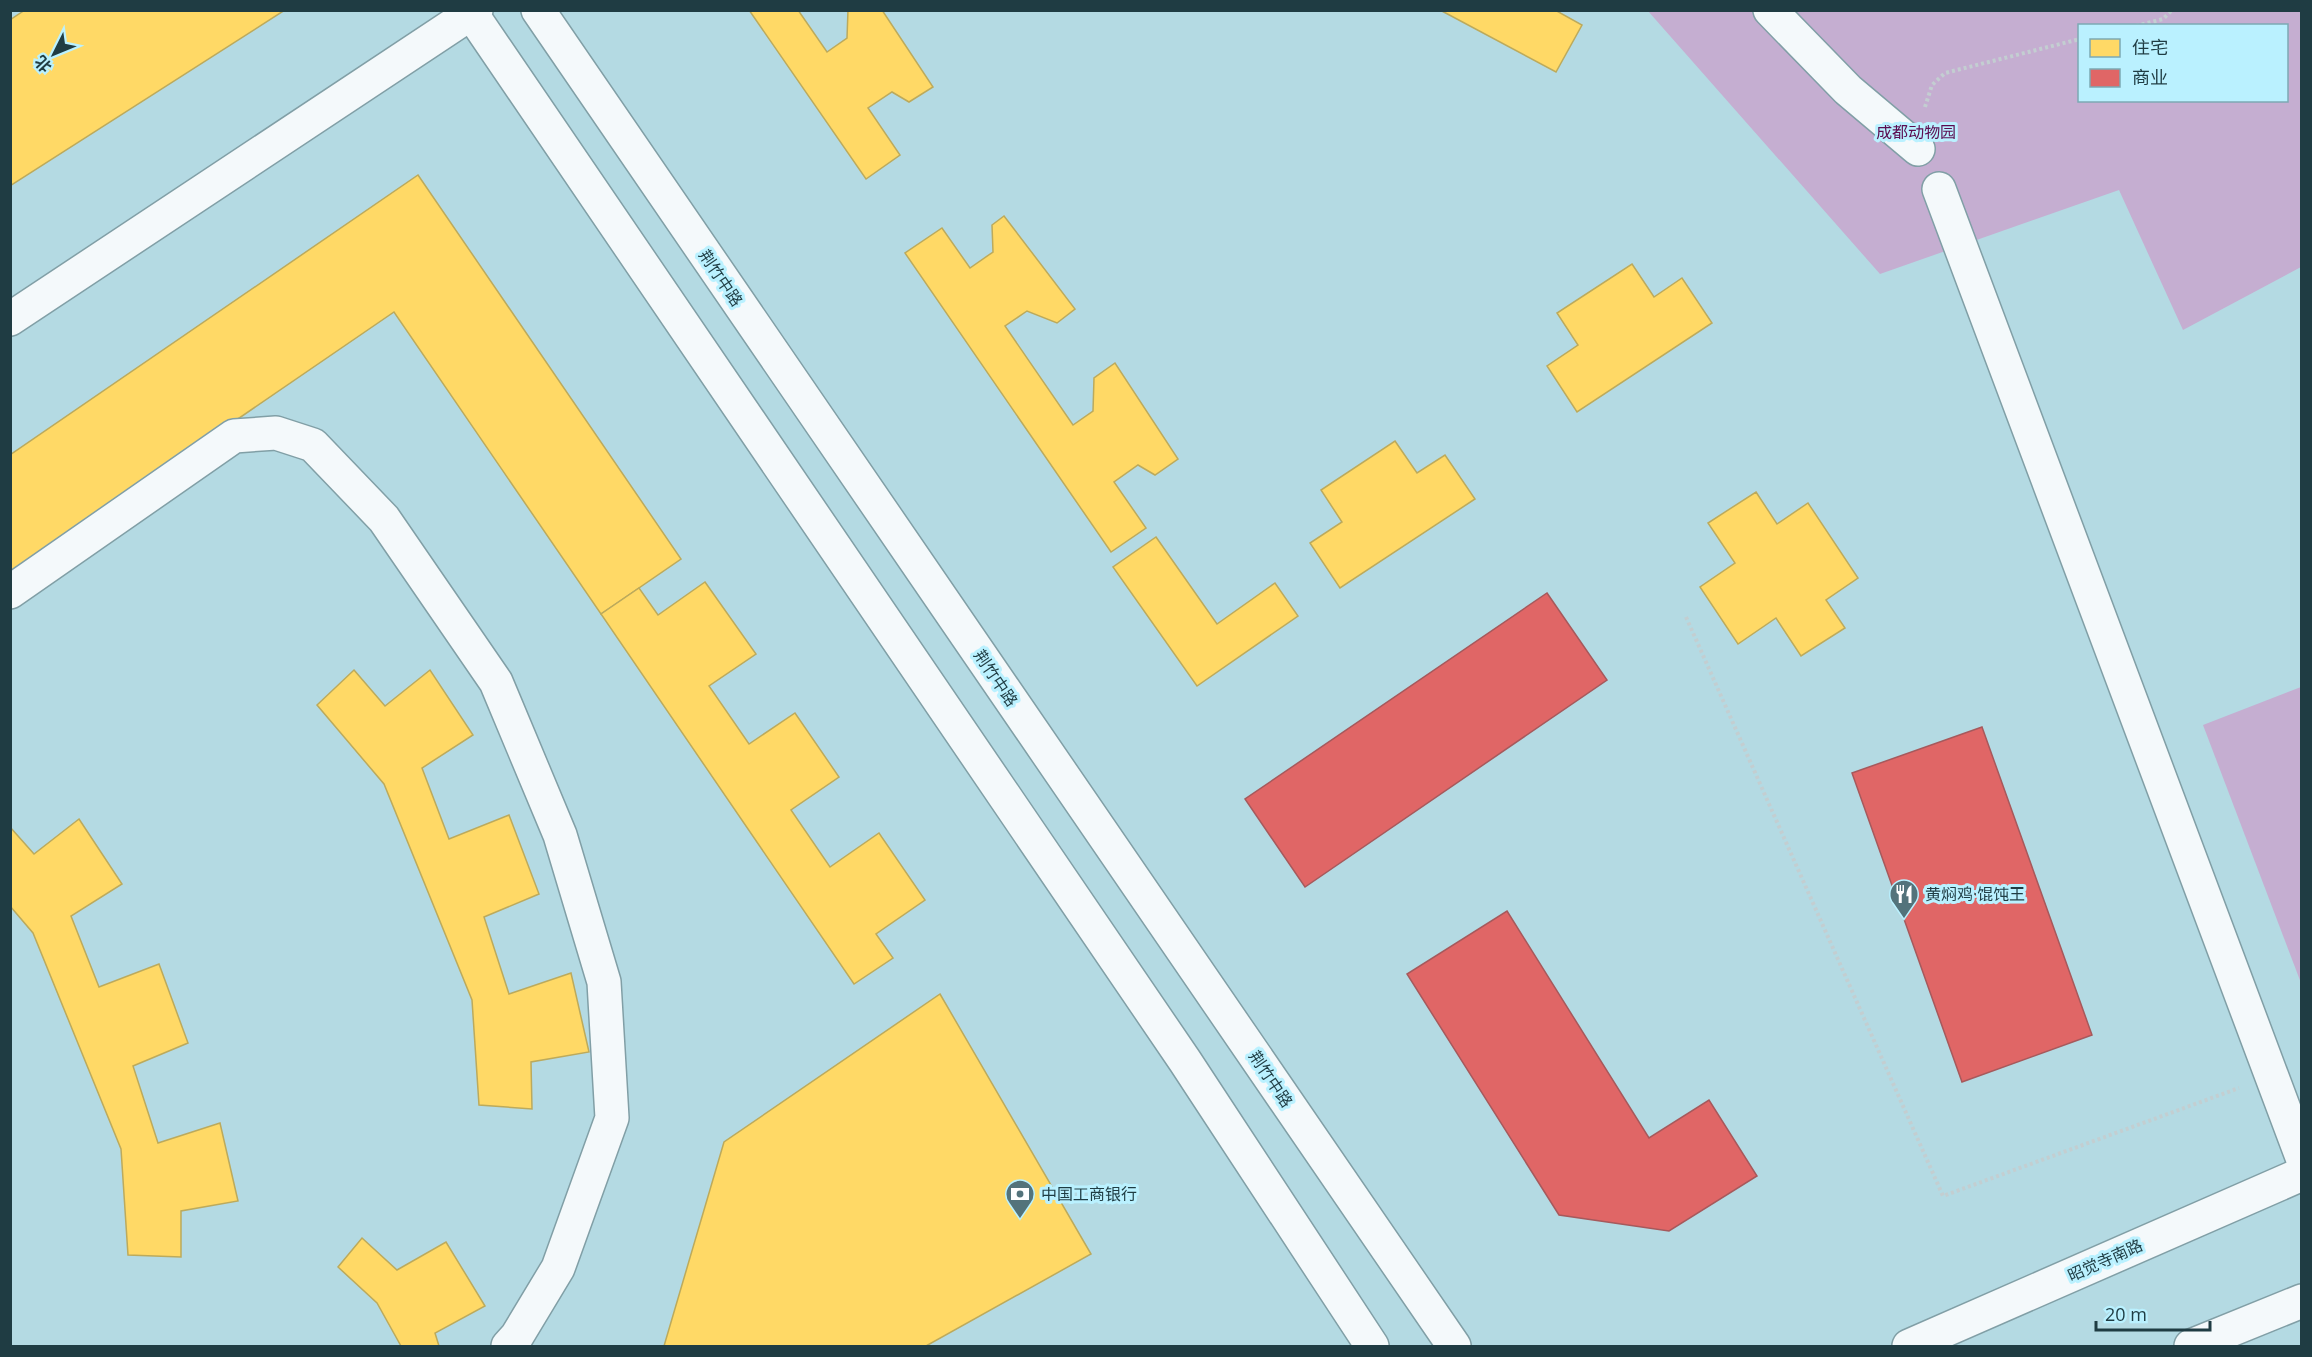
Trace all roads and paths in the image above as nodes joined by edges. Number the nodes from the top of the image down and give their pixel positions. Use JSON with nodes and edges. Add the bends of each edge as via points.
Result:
{"nodes":[{"id":1,"x":538,"y":10,"type":"edge"},
{"id":2,"x":1770,"y":10,"type":"edge"},
{"id":3,"x":2172,"y":10,"type":"edge"},
{"id":4,"x":472,"y":12,"type":"edge"},
{"id":5,"x":2144,"y":24,"type":"edge"},
{"id":6,"x":2078,"y":39,"type":"edge"},
{"id":7,"x":1918,"y":149,"type":"joint"},
{"id":8,"x":1939,"y":189,"type":"dead end"},
{"id":9,"x":10,"y":319,"type":"edge"},
{"id":10,"x":10,"y":592,"type":"edge"},
{"id":11,"x":1686,"y":616,"type":"dead end"},
{"id":12,"x":2271,"y":1076,"type":"junction"},
{"id":13,"x":2301,"y":1158,"type":"edge"},
{"id":14,"x":2301,"y":1174,"type":"edge"},
{"id":15,"x":2301,"y":1300,"type":"edge"},
{"id":16,"x":508,"y":1347,"type":"edge"},
{"id":17,"x":1372,"y":1347,"type":"edge"},
{"id":18,"x":1454,"y":1347,"type":"edge"},
{"id":19,"x":1910,"y":1347,"type":"edge"},
{"id":20,"x":2191,"y":1347,"type":"edge"}],
"edges":[{"from":1,"to":18,"type":"main road","name":"荆竹中路"},
{"from":2,"to":7,"type":"main road","via":[[1848,90]]},
{"from":3,"to":5,"type":"path","via":[[2163,19]]},
{"from":4,"to":9,"type":"main road"},
{"from":4,"to":17,"type":"main road","via":[[1178,1051]]},
{"from":6,"to":7,"type":"path","via":[[1945,73],[1932,85]]},
{"from":8,"to":12,"type":"main road"},
{"from":10,"to":16,"type":"main road","via":[[234,436],[276,433],[313,445],[384,519],[496,682],[560,834],[604,982],[612,1118],[558,1268]]},
{"from":11,"to":12,"type":"path","via":[[1943,1196]]},
{"from":12,"to":13,"type":"main road"},
{"from":14,"to":19,"type":"main road","name":"昭觉寺南路"},
{"from":15,"to":20,"type":"main road"}]}
